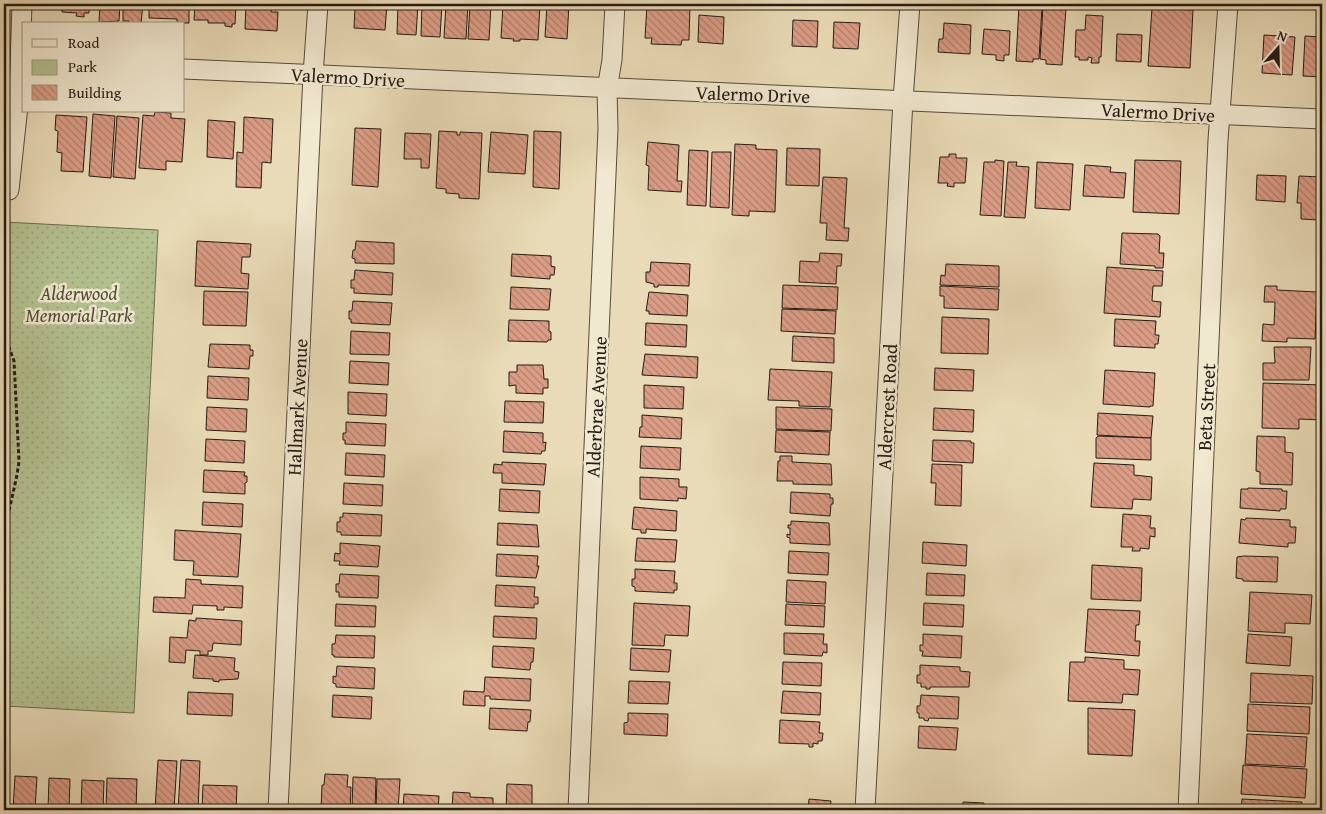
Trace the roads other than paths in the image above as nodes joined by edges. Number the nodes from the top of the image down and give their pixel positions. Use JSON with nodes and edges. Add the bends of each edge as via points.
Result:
{"nodes":[{"id":1,"x":22,"y":4,"type":"edge"},
{"id":2,"x":318,"y":4,"type":"edge"},
{"id":3,"x":615,"y":4,"type":"edge"},
{"id":4,"x":910,"y":4,"type":"edge"},
{"id":5,"x":1228,"y":4,"type":"edge"},
{"id":6,"x":16,"y":61,"type":"edge"},
{"id":7,"x":185,"y":69,"type":"edge"},
{"id":8,"x":313,"y":75,"type":"junction"},
{"id":9,"x":607,"y":89,"type":"junction"},
{"id":10,"x":903,"y":100,"type":"junction"},
{"id":11,"x":1220,"y":115,"type":"junction"},
{"id":12,"x":1322,"y":120,"type":"edge"},
{"id":13,"x":9,"y":190,"type":"dead end"},
{"id":14,"x":278,"y":810,"type":"edge"},
{"id":15,"x":578,"y":810,"type":"edge"},
{"id":16,"x":865,"y":810,"type":"edge"},
{"id":17,"x":1188,"y":810,"type":"edge"}],
"edges":[{"from":1,"to":6,"type":"street"},
{"from":2,"to":8,"type":"street","name":"Hallmark Avenue"},
{"from":3,"to":9,"type":"street","name":"Alderbrae Avenue"},
{"from":4,"to":10,"type":"street","name":"Aldercrest Road"},
{"from":5,"to":11,"type":"street","name":"Beta Street"},
{"from":6,"to":13,"type":"street","via":[[19,97]]},
{"from":7,"to":8,"type":"street","name":"Valermo Drive"},
{"from":8,"to":9,"type":"street","name":"Valermo Drive"},
{"from":8,"to":14,"type":"street","name":"Hallmark Avenue"},
{"from":9,"to":10,"type":"street","name":"Valermo Drive"},
{"from":9,"to":15,"type":"street","name":"Alderbrae Avenue","via":[[608,139]]},
{"from":10,"to":11,"type":"street","name":"Valermo Drive"},
{"from":10,"to":16,"type":"street","name":"Aldercrest Road"},
{"from":11,"to":12,"type":"street","name":"Valermo Drive"},
{"from":11,"to":17,"type":"street","name":"Beta Street"}]}
